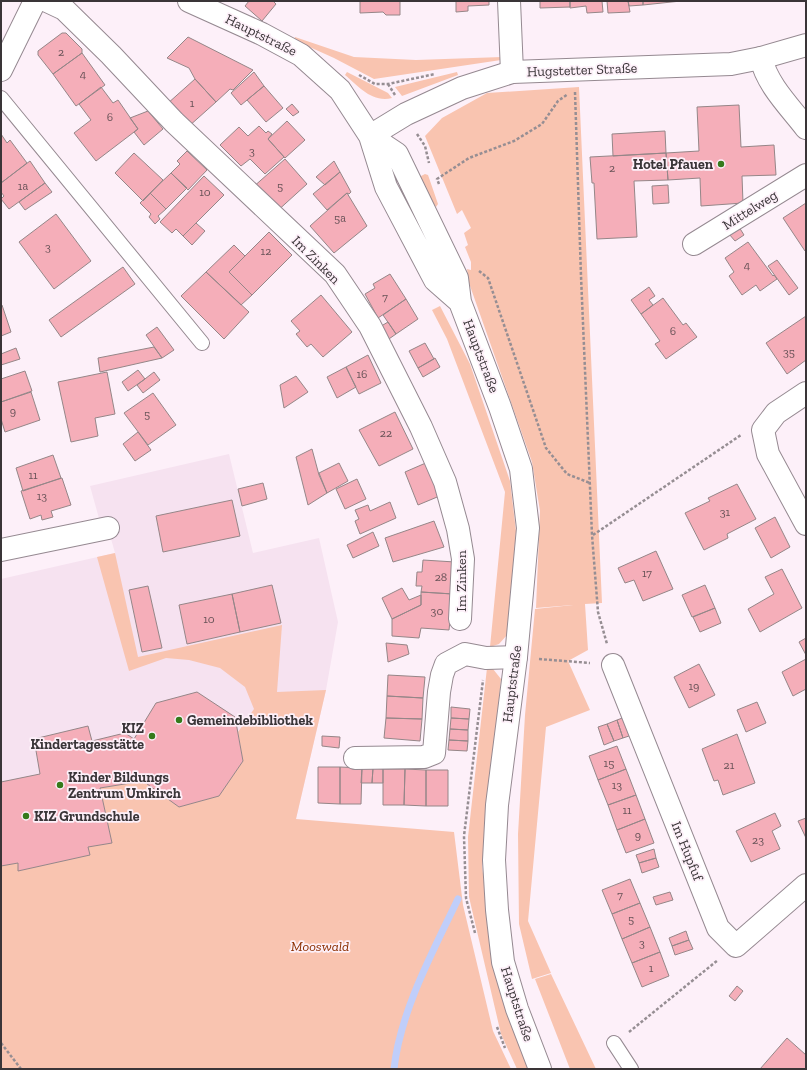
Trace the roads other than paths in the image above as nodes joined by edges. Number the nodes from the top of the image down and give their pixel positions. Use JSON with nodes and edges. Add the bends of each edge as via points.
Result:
{"nodes":[{"id":1,"x":35,"y":1,"type":"edge"},
{"id":2,"x":47,"y":1,"type":"edge"},
{"id":3,"x":189,"y":1,"type":"edge"},
{"id":4,"x":509,"y":1,"type":"edge"},
{"id":5,"x":806,"y":45,"type":"edge"},
{"id":6,"x":761,"y":58,"type":"junction"},
{"id":7,"x":1,"y":70,"type":"edge"},
{"id":8,"x":512,"y":72,"type":"junction"},
{"id":9,"x":1,"y":98,"type":"edge"},
{"id":10,"x":806,"y":128,"type":"edge"},
{"id":11,"x":370,"y":136,"type":"junction"},
{"id":12,"x":806,"y":175,"type":"edge"},
{"id":13,"x":694,"y":244,"type":"dead end"},
{"id":14,"x":202,"y":343,"type":"dead end"},
{"id":15,"x":806,"y":393,"type":"edge"},
{"id":16,"x":806,"y":524,"type":"edge"},
{"id":17,"x":108,"y":528,"type":"dead end"},
{"id":18,"x":1,"y":550,"type":"edge"},
{"id":19,"x":460,"y":620,"type":"dead end"},
{"id":20,"x":516,"y":657,"type":"junction"},
{"id":21,"x":613,"y":665,"type":"road end"},
{"id":22,"x":355,"y":758,"type":"dead end"},
{"id":23,"x":806,"y":885,"type":"edge"},
{"id":24,"x":614,"y":1043,"type":"road end"},
{"id":25,"x":540,"y":1069,"type":"edge"},
{"id":26,"x":631,"y":1069,"type":"edge"}],
"edges":[{"from":1,"to":7,"type":"street"},
{"from":2,"to":19,"type":"street","name":"Im Zinken","via":[[64,9],[174,122],[335,274],[370,326],[421,427],[445,482],[463,559]]},
{"from":3,"to":11,"type":"street","name":"Hauptstraße","via":[[301,55],[340,90]]},
{"from":4,"to":8,"type":"street"},
{"from":5,"to":6,"type":"street","name":"Hugstetter Straße"},
{"from":6,"to":8,"type":"street","name":"Hugstetter Straße","via":[[731,64]]},
{"from":6,"to":10,"type":"street","via":[[770,81]]},
{"from":8,"to":11,"type":"street","name":"Hugstetter Straße","via":[[462,88],[406,114]]},
{"from":9,"to":14,"type":"lane"},
{"from":11,"to":20,"type":"street","name":"Hauptstraße","via":[[397,154],[457,278],[460,302],[500,407],[520,469],[528,528]]},
{"from":12,"to":13,"type":"street","name":"Mittelweg"},
{"from":15,"to":16,"type":"street","via":[[776,413],[763,430],[768,454]]},
{"from":17,"to":18,"type":"street"},
{"from":20,"to":22,"type":"street","via":[[486,658],[465,654],[446,664],[439,692],[434,753],[424,757]]},
{"from":20,"to":25,"type":"street","name":"Hauptstraße","via":[[494,860],[503,962],[517,1009]]},
{"from":21,"to":23,"type":"street","name":"Im Hupfuf","via":[[718,928],[736,946]]},
{"from":24,"to":26,"type":"lane"}]}
